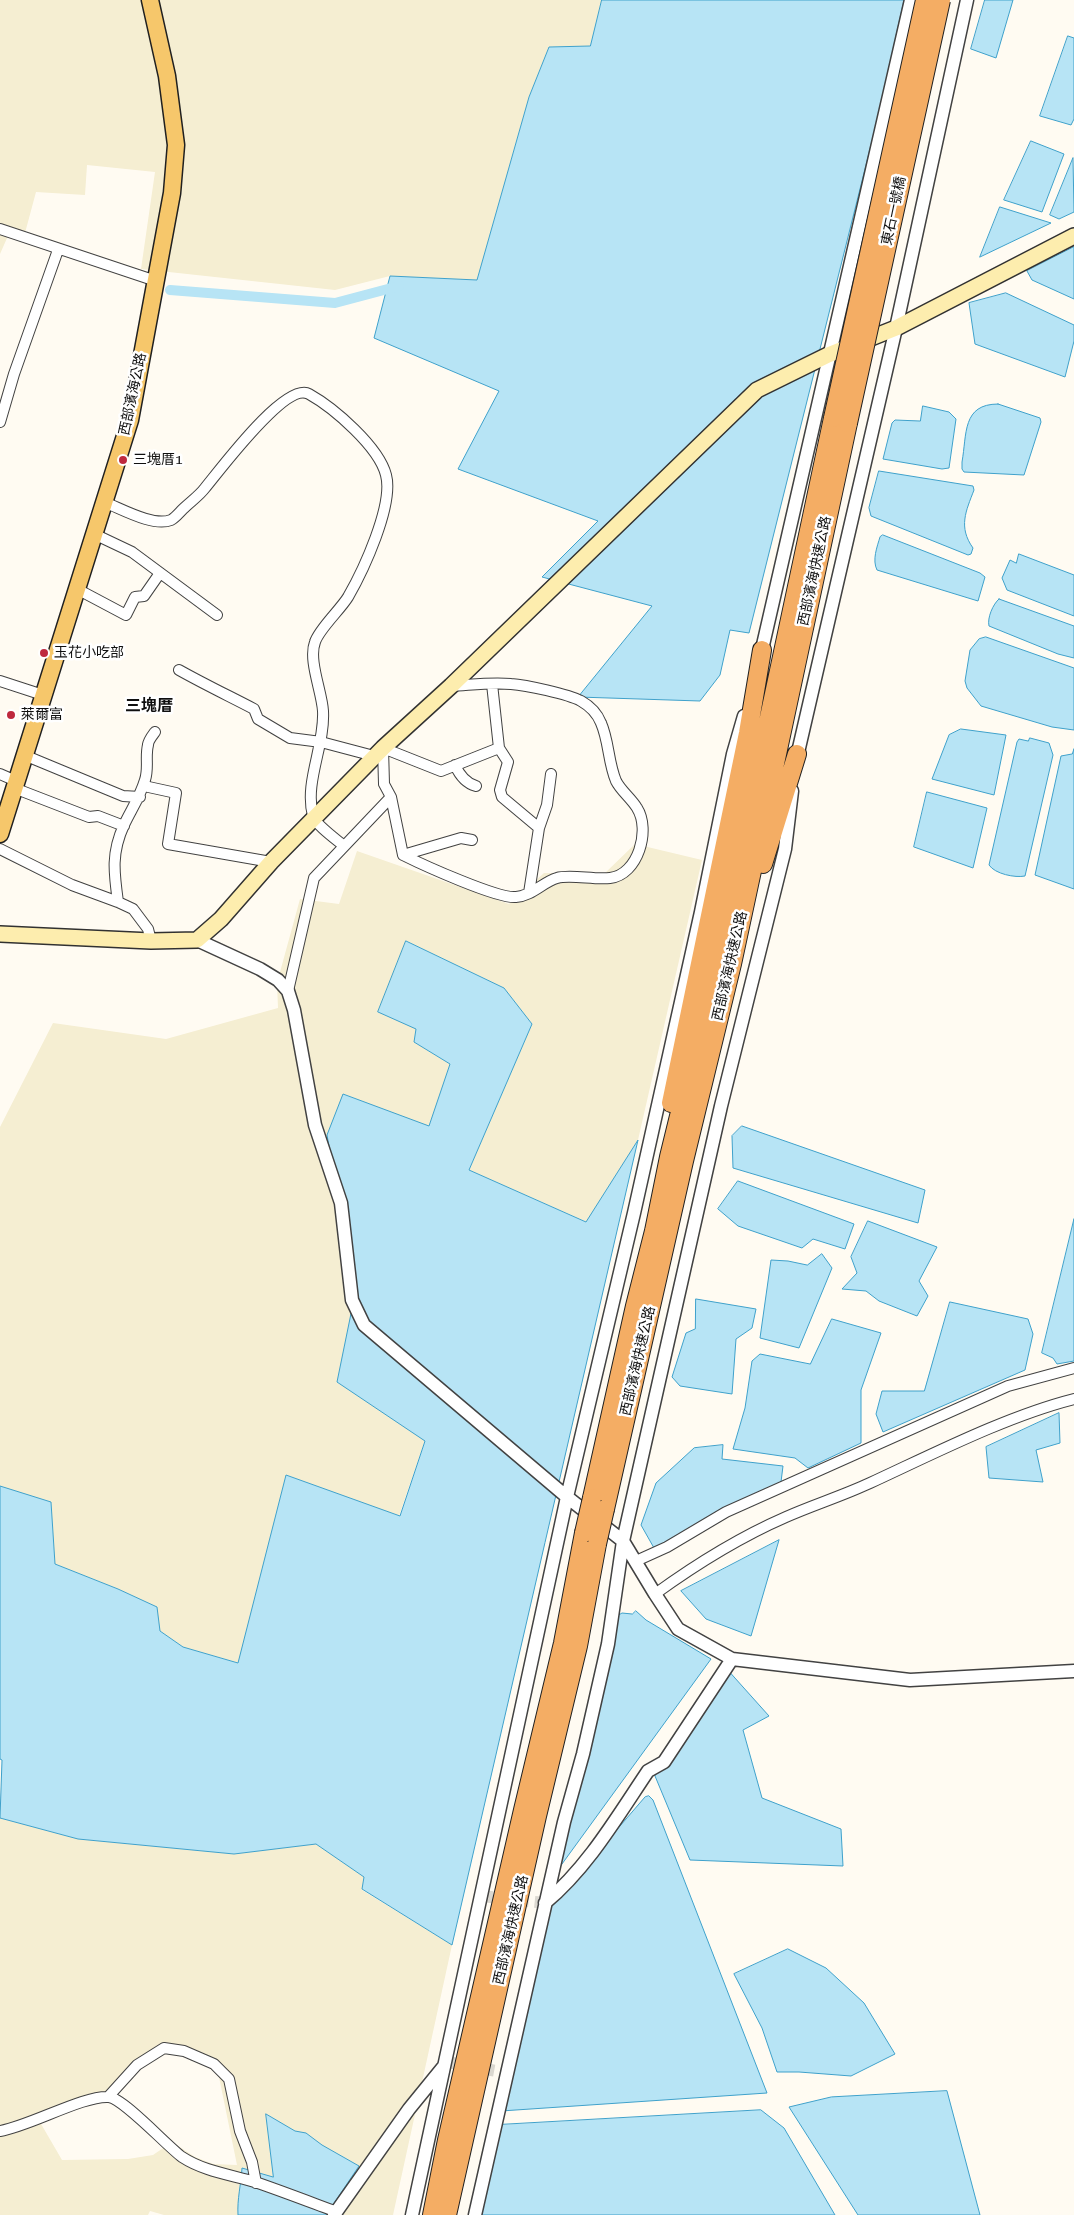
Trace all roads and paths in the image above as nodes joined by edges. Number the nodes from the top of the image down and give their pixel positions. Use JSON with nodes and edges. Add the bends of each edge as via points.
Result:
{"nodes":[{"id":1,"x":150,"y":0,"type":"edge"},
{"id":2,"x":911,"y":0,"type":"edge"},
{"id":3,"x":925,"y":0,"type":"edge"},
{"id":4,"x":941,"y":0,"type":"edge"},
{"id":5,"x":967,"y":0,"type":"edge"},
{"id":6,"x":0,"y":229,"type":"edge"},
{"id":7,"x":1074,"y":236,"type":"edge"},
{"id":8,"x":58,"y":250,"type":"junction"},
{"id":9,"x":156,"y":281,"type":"junction"},
{"id":10,"x":896,"y":328,"type":"junction"},
{"id":11,"x":828,"y":355,"type":"junction"},
{"id":12,"x":840,"y":420,"type":"junction"},
{"id":13,"x":0,"y":422,"type":"edge"},
{"id":14,"x":104,"y":502,"type":"junction"},
{"id":15,"x":94,"y":534,"type":"junction"},
{"id":16,"x":160,"y":573,"type":"junction"},
{"id":17,"x":77,"y":589,"type":"junction"},
{"id":18,"x":217,"y":615,"type":"dead end"},
{"id":19,"x":762,"y":650,"type":"junction"},
{"id":20,"x":179,"y":670,"type":"dead end"},
{"id":21,"x":0,"y":681,"type":"edge"},
{"id":22,"x":492,"y":684,"type":"junction"},
{"id":23,"x":451,"y":686,"type":"junction"},
{"id":24,"x":43,"y":695,"type":"junction"},
{"id":25,"x":155,"y":732,"type":"dead end"},
{"id":26,"x":321,"y":742,"type":"junction"},
{"id":27,"x":499,"y":748,"type":"junction"},
{"id":28,"x":378,"y":752,"type":"junction"},
{"id":29,"x":797,"y":754,"type":"junction"},
{"id":30,"x":24,"y":755,"type":"junction"},
{"id":31,"x":455,"y":765,"type":"junction"},
{"id":32,"x":0,"y":774,"type":"edge"},
{"id":33,"x":551,"y":774,"type":"dead end"},
{"id":34,"x":15,"y":784,"type":"junction"},
{"id":35,"x":144,"y":786,"type":"junction"},
{"id":36,"x":476,"y":786,"type":"dead end"},
{"id":37,"x":140,"y":797,"type":"junction"},
{"id":38,"x":391,"y":797,"type":"junction"},
{"id":39,"x":314,"y":819,"type":"junction"},
{"id":40,"x":124,"y":826,"type":"junction"},
{"id":41,"x":539,"y":828,"type":"junction"},
{"id":42,"x":0,"y":834,"type":"edge"},
{"id":43,"x":472,"y":840,"type":"dead end"},
{"id":44,"x":344,"y":846,"type":"junction"},
{"id":45,"x":0,"y":850,"type":"edge"},
{"id":46,"x":403,"y":855,"type":"junction"},
{"id":47,"x":271,"y":862,"type":"junction"},
{"id":48,"x":529,"y":893,"type":"junction"},
{"id":49,"x":118,"y":902,"type":"junction"},
{"id":50,"x":0,"y":934,"type":"edge"},
{"id":51,"x":197,"y":940,"type":"junction"},
{"id":52,"x":150,"y":941,"type":"junction"},
{"id":53,"x":288,"y":991,"type":"junction"},
{"id":54,"x":642,"y":1308,"type":"junction"},
{"id":55,"x":1074,"y":1368,"type":"edge"},
{"id":56,"x":1074,"y":1399,"type":"edge"},
{"id":57,"x":567,"y":1497,"type":"junction"},
{"id":58,"x":590,"y":1539,"type":"junction"},
{"id":59,"x":623,"y":1541,"type":"junction"},
{"id":60,"x":637,"y":1563,"type":"junction"},
{"id":61,"x":652,"y":1591,"type":"junction"},
{"id":62,"x":732,"y":1659,"type":"junction"},
{"id":63,"x":1074,"y":1670,"type":"edge"},
{"id":64,"x":545,"y":1903,"type":"junction"},
{"id":65,"x":447,"y":2062,"type":"junction"},
{"id":66,"x":108,"y":2097,"type":"junction"},
{"id":67,"x":0,"y":2131,"type":"edge"},
{"id":68,"x":256,"y":2183,"type":"junction"},
{"id":69,"x":336,"y":2213,"type":"edge"},
{"id":70,"x":412,"y":2215,"type":"edge"},
{"id":71,"x":432,"y":2215,"type":"edge"},
{"id":72,"x":447,"y":2215,"type":"edge"},
{"id":73,"x":475,"y":2215,"type":"edge"}],
"edges":[{"from":1,"to":9,"type":"main road","name":"西部濱海公路","via":[[167,76],[176,145],[172,193]]},
{"from":2,"to":11,"type":"street"},
{"from":3,"to":12,"type":"highway","name":"東石一號橋","bridge":true},
{"from":4,"to":12,"type":"highway","name":"東石一號橋","bridge":true},
{"from":5,"to":10,"type":"street"},
{"from":6,"to":8,"type":"street"},
{"from":7,"to":10,"type":"main road"},
{"from":8,"to":9,"type":"street"},
{"from":8,"to":13,"type":"street"},
{"from":9,"to":14,"type":"main road","name":"西部濱海公路","via":[[130,420]]},
{"from":10,"to":11,"type":"main road"},
{"from":10,"to":29,"type":"street"},
{"from":11,"to":19,"type":"street"},
{"from":11,"to":23,"type":"main road","via":[[757,390]]},
{"from":12,"to":54,"type":"highway","name":"西部濱海快速公路","via":[[669,1157]]},
{"from":14,"to":15,"type":"main road","name":"西部濱海公路"},
{"from":14,"to":26,"type":"street","via":[[153,522],[172,520],[203,490],[267,415],[299,392],[307,392],[326,405],[364,438],[386,475],[387,492],[373,543],[348,596],[315,641],[314,656],[323,712]]},
{"from":15,"to":16,"type":"street","via":[[132,552]]},
{"from":15,"to":17,"type":"main road","name":"西部濱海公路"},
{"from":16,"to":17,"type":"street","via":[[144,596],[135,597],[126,615]]},
{"from":16,"to":18,"type":"street"},
{"from":17,"to":24,"type":"main road","name":"西部濱海公路"},
{"from":19,"to":54,"type":"highway","via":[[644,1238]]},
{"from":19,"to":57,"type":"street","via":[[733,754],[634,1213]]},
{"from":20,"to":26,"type":"street","via":[[254,709],[258,718],[290,738]]},
{"from":21,"to":24,"type":"street"},
{"from":22,"to":23,"type":"street"},
{"from":22,"to":27,"type":"street"},
{"from":22,"to":48,"type":"street","via":[[512,684],[571,697],[593,709],[606,737],[610,766],[617,783],[638,809],[642,822],[642,840],[636,859],[623,874],[611,878],[557,878]]},
{"from":23,"to":28,"type":"main road"},
{"from":24,"to":30,"type":"main road","name":"西部濱海公路"},
{"from":25,"to":35,"type":"street","via":[[148,744],[148,772]]},
{"from":26,"to":28,"type":"street"},
{"from":26,"to":39,"type":"street","via":[[310,795]]},
{"from":27,"to":31,"type":"street"},
{"from":27,"to":41,"type":"street","via":[[508,762],[500,790],[502,797]]},
{"from":28,"to":31,"type":"street","via":[[441,771]]},
{"from":28,"to":38,"type":"street","via":[[384,784]]},
{"from":28,"to":39,"type":"main road"},
{"from":29,"to":54,"type":"highway","via":[[764,862],[695,1155]]},
{"from":29,"to":59,"type":"street","via":[[785,848],[721,1106]]},
{"from":30,"to":34,"type":"main road","name":"西部濱海公路"},
{"from":30,"to":37,"type":"street","via":[[123,796]]},
{"from":31,"to":36,"type":"street","via":[[459,774]]},
{"from":32,"to":34,"type":"street"},
{"from":33,"to":41,"type":"street","via":[[547,805]]},
{"from":34,"to":40,"type":"street","via":[[89,816]]},
{"from":34,"to":42,"type":"main road","name":"西部濱海公路"},
{"from":35,"to":37,"type":"street"},
{"from":35,"to":47,"type":"street","via":[[176,793],[168,844]]},
{"from":37,"to":40,"type":"street"},
{"from":38,"to":44,"type":"street"},
{"from":38,"to":46,"type":"street"},
{"from":39,"to":44,"type":"street"},
{"from":39,"to":47,"type":"main road"},
{"from":40,"to":49,"type":"street","via":[[113,864]]},
{"from":41,"to":48,"type":"street"},
{"from":43,"to":46,"type":"street","via":[[461,838]]},
{"from":44,"to":53,"type":"street","via":[[314,878]]},
{"from":45,"to":49,"type":"street","via":[[72,885]]},
{"from":46,"to":48,"type":"street","via":[[497,895],[516,898]]},
{"from":47,"to":51,"type":"main road","via":[[221,919]]},
{"from":49,"to":52,"type":"street","via":[[133,910],[148,929]]},
{"from":50,"to":52,"type":"main road"},
{"from":51,"to":52,"type":"main road"},
{"from":51,"to":53,"type":"street","via":[[260,969]]},
{"from":53,"to":57,"type":"street","via":[[315,1125],[341,1203],[352,1300],[364,1325]]},
{"from":54,"to":58,"type":"highway","name":"西部濱海快速公路","bridge":true},
{"from":55,"to":60,"type":"street","via":[[1008,1386],[742,1505]]},
{"from":56,"to":61,"type":"street","via":[[1021,1417],[845,1495],[786,1517]]},
{"from":57,"to":59,"type":"street"},
{"from":57,"to":65,"type":"street"},
{"from":58,"to":71,"type":"highway","name":"西部濱海快速公路","via":[[571,1602],[520,1819]]},
{"from":58,"to":72,"type":"highway","name":"西部濱海快速公路","via":[[588,1591],[578,1646]]},
{"from":59,"to":60,"type":"street"},
{"from":59,"to":64,"type":"street","via":[[610,1633]]},
{"from":60,"to":61,"type":"street"},
{"from":61,"to":62,"type":"street","via":[[678,1628]]},
{"from":62,"to":63,"type":"street","via":[[910,1680]]},
{"from":62,"to":64,"type":"street","via":[[664,1762],[648,1771],[581,1867]]},
{"from":64,"to":73,"type":"street"},
{"from":65,"to":69,"type":"street"},
{"from":65,"to":70,"type":"street"},
{"from":66,"to":67,"type":"street"},
{"from":66,"to":68,"type":"street","via":[[127,2106],[184,2158],[215,2172]]},
{"from":66,"to":68,"type":"street","via":[[137,2065],[164,2048],[184,2051],[214,2064],[229,2079]]},
{"from":68,"to":69,"type":"street"}]}
